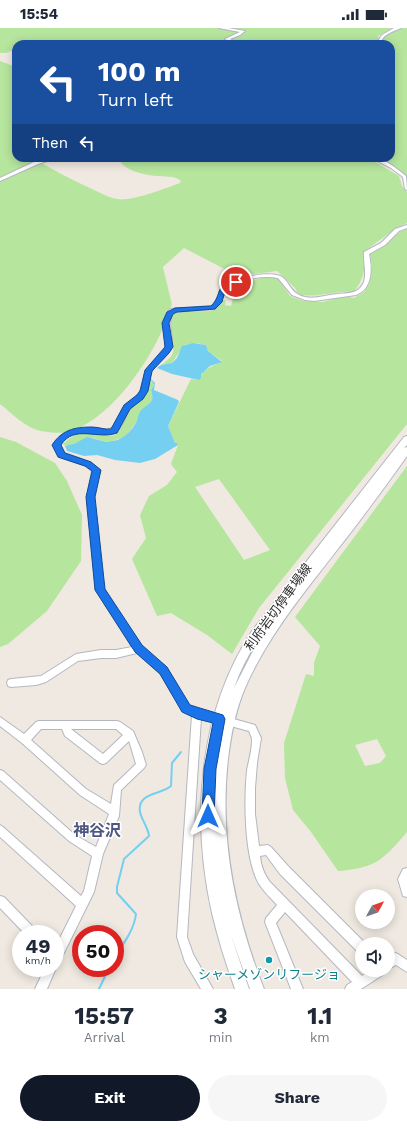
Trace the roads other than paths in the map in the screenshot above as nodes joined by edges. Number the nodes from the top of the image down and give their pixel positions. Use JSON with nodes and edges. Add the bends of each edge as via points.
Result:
{"nodes":[{"id":1,"x":221,"y":28,"type":"edge"},
{"id":2,"x":399,"y":28,"type":"edge"},
{"id":3,"x":229,"y":40,"type":"edge"},
{"id":4,"x":379,"y":40,"type":"edge"},
{"id":5,"x":40,"y":162,"type":"edge"},
{"id":6,"x":382,"y":162,"type":"edge"},
{"id":7,"x":0,"y":180,"type":"edge"},
{"id":8,"x":407,"y":189,"type":"edge"},
{"id":9,"x":407,"y":226,"type":"edge"},
{"id":10,"x":407,"y":439,"type":"edge"},
{"id":11,"x":407,"y":450,"type":"edge"},
{"id":12,"x":138,"y":649,"type":"junction"},
{"id":13,"x":11,"y":683,"type":"dead end"},
{"id":14,"x":197,"y":713,"type":"junction"},
{"id":15,"x":224,"y":720,"type":"junction"},
{"id":16,"x":0,"y":721,"type":"edge"},
{"id":17,"x":66,"y":725,"type":"junction"},
{"id":18,"x":130,"y":734,"type":"junction"},
{"id":19,"x":24,"y":740,"type":"junction"},
{"id":20,"x":0,"y":774,"type":"edge"},
{"id":21,"x":114,"y":811,"type":"junction"},
{"id":22,"x":0,"y":830,"type":"edge"},
{"id":23,"x":254,"y":852,"type":"junction"},
{"id":24,"x":98,"y":854,"type":"junction"},
{"id":25,"x":407,"y":873,"type":"edge"},
{"id":26,"x":407,"y":892,"type":"edge"},
{"id":27,"x":0,"y":901,"type":"edge"},
{"id":28,"x":83,"y":905,"type":"junction"},
{"id":29,"x":284,"y":905,"type":"junction"},
{"id":30,"x":23,"y":925,"type":"edge"},
{"id":31,"x":64,"y":941,"type":"edge"},
{"id":32,"x":355,"y":941,"type":"edge"},
{"id":33,"x":395,"y":959,"type":"edge"},
{"id":34,"x":407,"y":967,"type":"edge"},
{"id":35,"x":47,"y":977,"type":"edge"},
{"id":36,"x":370,"y":977,"type":"edge"},
{"id":37,"x":361,"y":983,"type":"junction"},
{"id":38,"x":41,"y":989,"type":"edge"},
{"id":39,"x":207,"y":989,"type":"edge"},
{"id":40,"x":242,"y":989,"type":"edge"},
{"id":41,"x":257,"y":989,"type":"edge"},
{"id":42,"x":297,"y":989,"type":"edge"},
{"id":43,"x":351,"y":989,"type":"edge"}],
"edges":[{"from":1,"to":3,"type":"street","via":[[243,31],[227,39]]},
{"from":2,"to":4,"type":"street"},
{"from":5,"to":7,"type":"street"},
{"from":6,"to":8,"type":"street","via":[[405,177]]},
{"from":9,"to":12,"type":"street","via":[[397,230],[383,244],[366,253],[369,266],[367,283],[354,294],[341,294],[322,299],[302,298],[292,294],[280,277],[272,275],[227,285],[212,308],[172,310],[166,323],[169,347],[149,370],[144,391],[127,407],[117,428],[110,432],[73,431],[58,441],[56,445],[61,455],[88,464],[96,470],[90,497],[100,590]]},
{"from":10,"to":15,"type":"main road","name":"利府岩切停車場線","via":[[257,633],[233,675]]},
{"from":11,"to":15,"type":"main road","name":"利府岩切停車場線","via":[[264,641]]},
{"from":12,"to":13,"type":"street","via":[[76,658],[43,679]]},
{"from":12,"to":14,"type":"street","via":[[164,670],[186,708]]},
{"from":14,"to":15,"type":"street"},
{"from":14,"to":39,"type":"street","via":[[182,937],[190,962]]},
{"from":15,"to":23,"type":"street","via":[[252,728],[257,738],[252,763],[249,811]]},
{"from":15,"to":40,"type":"main road","name":"利府岩切停車場線","via":[[210,769],[207,801],[210,861],[223,930]]},
{"from":15,"to":41,"type":"main road","name":"利府岩切停車場線","via":[[219,801],[222,861],[237,934]]},
{"from":16,"to":19,"type":"street"},
{"from":17,"to":18,"type":"street","via":[[117,725]]},
{"from":17,"to":18,"type":"street","via":[[68,734],[103,760]]},
{"from":17,"to":19,"type":"street","via":[[39,725]]},
{"from":18,"to":21,"type":"street","via":[[141,765],[117,788]]},
{"from":19,"to":21,"type":"street","via":[[83,792]]},
{"from":20,"to":24,"type":"street","via":[[72,838]]},
{"from":21,"to":24,"type":"street"},
{"from":22,"to":28,"type":"street"},
{"from":23,"to":29,"type":"street","via":[[260,877]]},
{"from":23,"to":32,"type":"street","via":[[268,850],[284,870]]},
{"from":24,"to":28,"type":"street","via":[[89,892]]},
{"from":25,"to":26,"type":"street","via":[[403,879]]},
{"from":27,"to":30,"type":"street"},
{"from":28,"to":31,"type":"street"},
{"from":29,"to":37,"type":"street"},
{"from":29,"to":42,"type":"street","via":[[270,922]]},
{"from":33,"to":34,"type":"street"},
{"from":35,"to":38,"type":"street"},
{"from":36,"to":37,"type":"street"},
{"from":37,"to":43,"type":"street"}]}
